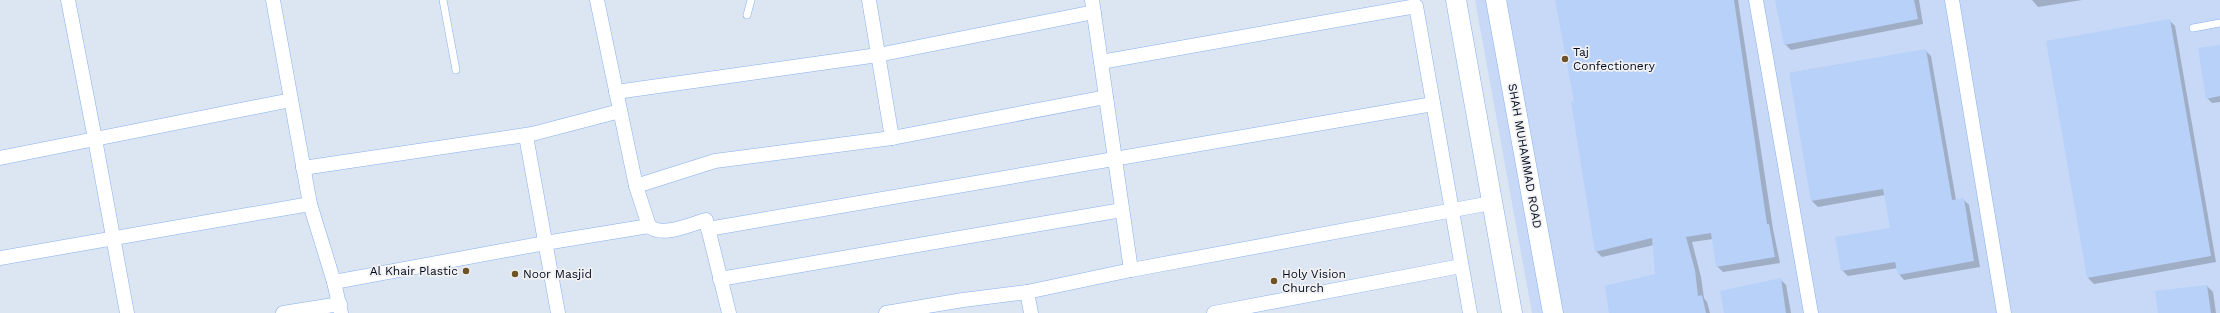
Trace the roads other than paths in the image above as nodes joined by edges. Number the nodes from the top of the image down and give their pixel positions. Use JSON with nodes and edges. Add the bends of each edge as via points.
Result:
{"nodes":[{"id":1,"x":68,"y":0,"type":"edge"},
{"id":2,"x":273,"y":0,"type":"edge"},
{"id":3,"x":443,"y":0,"type":"edge"},
{"id":4,"x":597,"y":0,"type":"edge"},
{"id":5,"x":750,"y":0,"type":"edge"},
{"id":6,"x":869,"y":0,"type":"edge"},
{"id":7,"x":1456,"y":0,"type":"edge"},
{"id":8,"x":1496,"y":0,"type":"edge"},
{"id":9,"x":1756,"y":0,"type":"edge"},
{"id":10,"x":1952,"y":0,"type":"edge"},
{"id":11,"x":1093,"y":6,"type":"edge"},
{"id":12,"x":747,"y":15,"type":"dead end"},
{"id":13,"x":2220,"y":23,"type":"edge"},
{"id":14,"x":2193,"y":28,"type":"dead end"},
{"id":15,"x":878,"y":55,"type":"junction"},
{"id":16,"x":1101,"y":62,"type":"junction"},
{"id":17,"x":456,"y":70,"type":"dead end"},
{"id":18,"x":616,"y":92,"type":"junction"},
{"id":19,"x":1106,"y":97,"type":"junction"},
{"id":20,"x":291,"y":100,"type":"junction"},
{"id":21,"x":1433,"y":104,"type":"junction"},
{"id":22,"x":620,"y":111,"type":"junction"},
{"id":23,"x":526,"y":136,"type":"junction"},
{"id":24,"x":892,"y":138,"type":"junction"},
{"id":25,"x":95,"y":139,"type":"junction"},
{"id":26,"x":0,"y":158,"type":"edge"},
{"id":27,"x":1115,"y":161,"type":"junction"},
{"id":28,"x":303,"y":168,"type":"junction"},
{"id":29,"x":636,"y":186,"type":"junction"},
{"id":30,"x":1491,"y":203,"type":"junction"},
{"id":31,"x":310,"y":204,"type":"junction"},
{"id":32,"x":1451,"y":209,"type":"junction"},
{"id":33,"x":1122,"y":210,"type":"junction"},
{"id":34,"x":649,"y":226,"type":"junction"},
{"id":35,"x":708,"y":230,"type":"junction"},
{"id":36,"x":113,"y":239,"type":"junction"},
{"id":37,"x":545,"y":243,"type":"junction"},
{"id":38,"x":0,"y":258,"type":"edge"},
{"id":39,"x":1461,"y":266,"type":"junction"},
{"id":40,"x":1131,"y":270,"type":"junction"},
{"id":41,"x":720,"y":279,"type":"junction"},
{"id":42,"x":334,"y":282,"type":"junction"},
{"id":43,"x":1027,"y":292,"type":"junction"},
{"id":44,"x":340,"y":309,"type":"edge"},
{"id":45,"x":127,"y":313,"type":"edge"},
{"id":46,"x":283,"y":313,"type":"edge"},
{"id":47,"x":558,"y":313,"type":"edge"},
{"id":48,"x":729,"y":313,"type":"edge"},
{"id":49,"x":886,"y":313,"type":"edge"},
{"id":50,"x":1031,"y":313,"type":"edge"},
{"id":51,"x":1214,"y":313,"type":"edge"},
{"id":52,"x":1470,"y":313,"type":"edge"},
{"id":53,"x":1512,"y":313,"type":"edge"},
{"id":54,"x":1553,"y":313,"type":"edge"},
{"id":55,"x":1811,"y":313,"type":"edge"},
{"id":56,"x":2004,"y":313,"type":"edge"}],
"edges":[{"from":1,"to":25,"type":"street"},
{"from":2,"to":20,"type":"street"},
{"from":3,"to":17,"type":"lane"},
{"from":4,"to":18,"type":"street"},
{"from":5,"to":12,"type":"lane"},
{"from":6,"to":15,"type":"street"},
{"from":7,"to":30,"type":"street"},
{"from":8,"to":54,"type":"street","name":"SHAH MUHAMMAD ROAD"},
{"from":9,"to":55,"type":"street"},
{"from":10,"to":56,"type":"street"},
{"from":11,"to":15,"type":"street"},
{"from":11,"to":16,"type":"street"},
{"from":13,"to":14,"type":"lane"},
{"from":15,"to":18,"type":"street"},
{"from":15,"to":24,"type":"street"},
{"from":16,"to":19,"type":"street"},
{"from":16,"to":21,"type":"street","via":[[1416,6]]},
{"from":18,"to":22,"type":"street"},
{"from":19,"to":24,"type":"street"},
{"from":19,"to":27,"type":"street"},
{"from":20,"to":25,"type":"street"},
{"from":20,"to":28,"type":"street"},
{"from":21,"to":27,"type":"street"},
{"from":21,"to":32,"type":"street"},
{"from":22,"to":23,"type":"street"},
{"from":22,"to":29,"type":"street"},
{"from":23,"to":28,"type":"street"},
{"from":23,"to":37,"type":"street"},
{"from":24,"to":29,"type":"street","via":[[715,161]]},
{"from":25,"to":26,"type":"street"},
{"from":25,"to":36,"type":"street"},
{"from":27,"to":33,"type":"street"},
{"from":27,"to":35,"type":"street"},
{"from":28,"to":31,"type":"street"},
{"from":29,"to":34,"type":"street"},
{"from":30,"to":32,"type":"street"},
{"from":30,"to":53,"type":"street"},
{"from":31,"to":36,"type":"street"},
{"from":31,"to":42,"type":"street"},
{"from":32,"to":39,"type":"street"},
{"from":32,"to":40,"type":"street"},
{"from":33,"to":40,"type":"street"},
{"from":33,"to":41,"type":"street"},
{"from":34,"to":35,"type":"street","via":[[662,232],[706,220]]},
{"from":34,"to":37,"type":"street"},
{"from":35,"to":41,"type":"street"},
{"from":36,"to":38,"type":"street"},
{"from":36,"to":45,"type":"street"},
{"from":37,"to":42,"type":"street"},
{"from":37,"to":47,"type":"street"},
{"from":39,"to":51,"type":"street"},
{"from":39,"to":52,"type":"street"},
{"from":40,"to":43,"type":"street"},
{"from":41,"to":48,"type":"street"},
{"from":42,"to":44,"type":"street"},
{"from":43,"to":49,"type":"street"},
{"from":43,"to":50,"type":"street"},
{"from":44,"to":46,"type":"street"}]}
